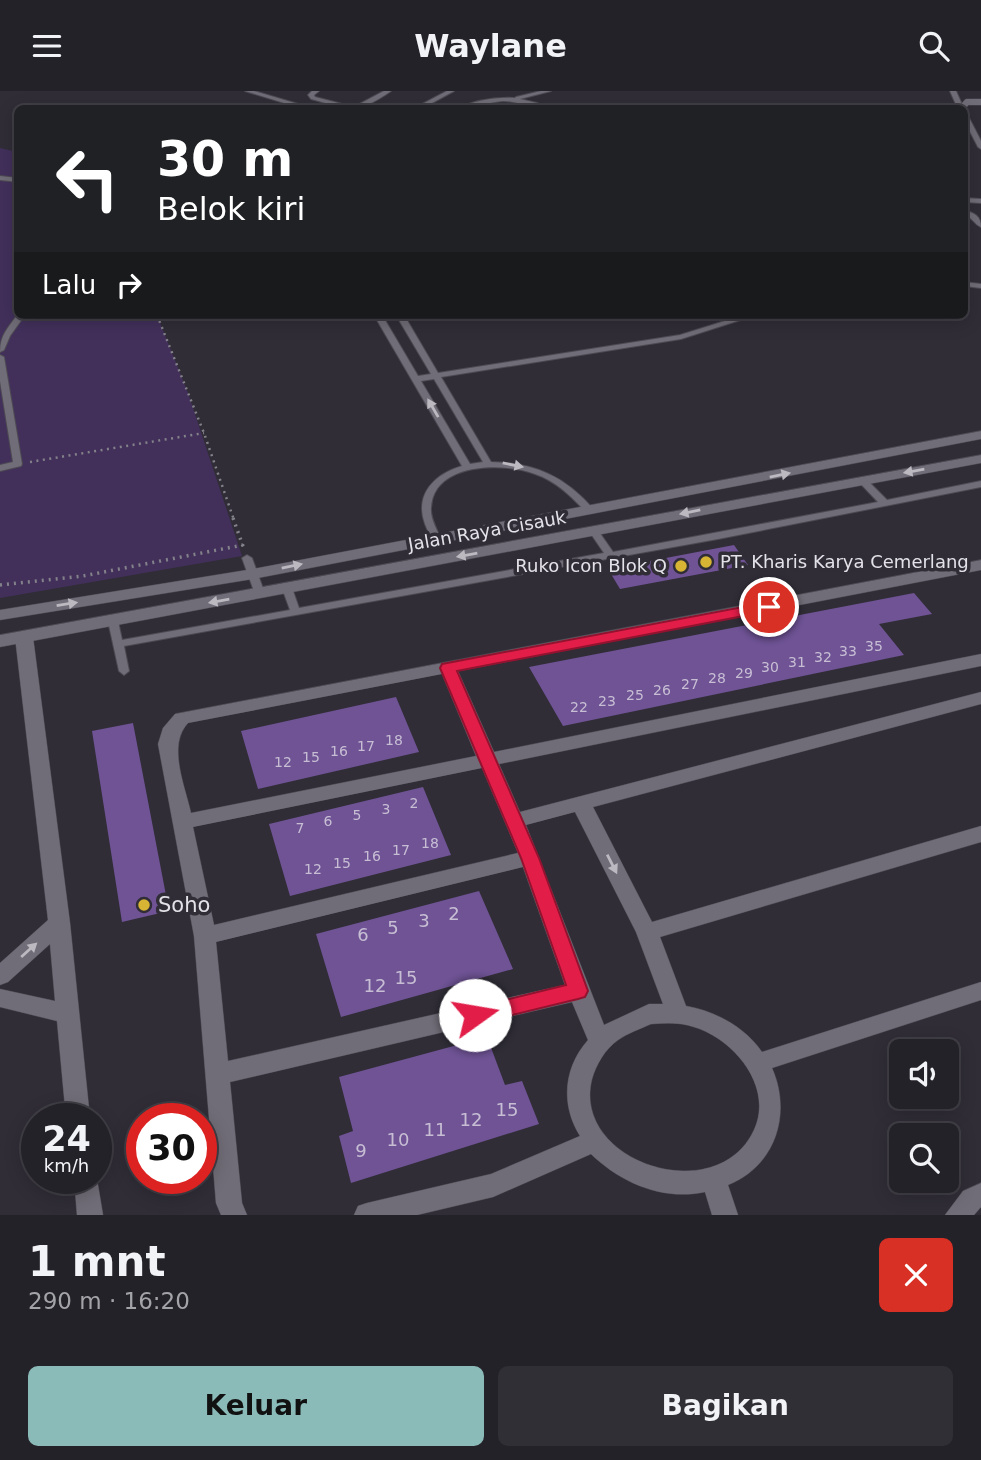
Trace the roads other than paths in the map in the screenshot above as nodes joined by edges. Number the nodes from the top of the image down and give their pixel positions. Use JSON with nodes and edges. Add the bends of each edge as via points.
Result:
{"nodes":[{"id":1,"x":248,"y":91,"type":"edge"},
{"id":2,"x":316,"y":91,"type":"edge"},
{"id":3,"x":388,"y":91,"type":"edge"},
{"id":4,"x":452,"y":91,"type":"edge"},
{"id":5,"x":551,"y":91,"type":"edge"},
{"id":6,"x":512,"y":100,"type":"junction"},
{"id":7,"x":298,"y":105,"type":"edge"},
{"id":8,"x":342,"y":105,"type":"edge"},
{"id":9,"x":360,"y":105,"type":"edge"},
{"id":10,"x":424,"y":105,"type":"edge"},
{"id":11,"x":471,"y":105,"type":"edge"},
{"id":12,"x":531,"y":105,"type":"edge"},
{"id":13,"x":968,"y":113,"type":"edge"},
{"id":14,"x":968,"y":121,"type":"edge"},
{"id":15,"x":981,"y":141,"type":"edge"},
{"id":16,"x":981,"y":147,"type":"edge"},
{"id":17,"x":968,"y":213,"type":"edge"},
{"id":18,"x":981,"y":225,"type":"edge"},
{"id":19,"x":19,"y":319,"type":"edge"},
{"id":20,"x":380,"y":319,"type":"edge"},
{"id":21,"x":403,"y":319,"type":"edge"},
{"id":22,"x":739,"y":319,"type":"edge"},
{"id":23,"x":0,"y":350,"type":"edge"},
{"id":24,"x":0,"y":357,"type":"edge"},
{"id":25,"x":438,"y":375,"type":"junction"},
{"id":26,"x":416,"y":379,"type":"junction"},
{"id":27,"x":981,"y":435,"type":"edge"},
{"id":28,"x":981,"y":459,"type":"edge"},
{"id":29,"x":487,"y":462,"type":"junction"},
{"id":30,"x":467,"y":467,"type":"junction"},
{"id":31,"x":0,"y":468,"type":"edge"},
{"id":32,"x":863,"y":481,"type":"junction"},
{"id":33,"x":981,"y":484,"type":"edge"},
{"id":34,"x":885,"y":503,"type":"junction"},
{"id":35,"x":590,"y":511,"type":"junction"},
{"id":36,"x":594,"y":531,"type":"junction"},
{"id":37,"x":436,"y":539,"type":"junction"},
{"id":38,"x":610,"y":555,"type":"junction"},
{"id":39,"x":247,"y":558,"type":"road end"},
{"id":40,"x":981,"y":565,"type":"edge"},
{"id":41,"x":253,"y":574,"type":"junction"},
{"id":42,"x":287,"y":588,"type":"junction"},
{"id":43,"x":260,"y":594,"type":"junction"},
{"id":44,"x":295,"y":611,"type":"junction"},
{"id":45,"x":0,"y":615,"type":"edge"},
{"id":46,"x":113,"y":621,"type":"junction"},
{"id":47,"x":23,"y":637,"type":"junction"},
{"id":48,"x":0,"y":641,"type":"edge"},
{"id":49,"x":117,"y":644,"type":"junction"},
{"id":50,"x":981,"y":660,"type":"edge"},
{"id":51,"x":448,"y":668,"type":"junction"},
{"id":52,"x":124,"y":671,"type":"dead end"},
{"id":53,"x":981,"y":698,"type":"edge"},
{"id":54,"x":488,"y":759,"type":"junction"},
{"id":55,"x":581,"y":804,"type":"junction"},
{"id":56,"x":514,"y":821,"type":"junction"},
{"id":57,"x":182,"y":822,"type":"junction"},
{"id":58,"x":981,"y":834,"type":"edge"},
{"id":59,"x":530,"y":858,"type":"junction"},
{"id":60,"x":59,"y":923,"type":"junction"},
{"id":61,"x":647,"y":932,"type":"junction"},
{"id":62,"x":205,"y":936,"type":"junction"},
{"id":63,"x":0,"y":976,"type":"edge"},
{"id":64,"x":578,"y":991,"type":"junction"},
{"id":65,"x":981,"y":991,"type":"edge"},
{"id":66,"x":0,"y":998,"type":"edge"},
{"id":67,"x":65,"y":1013,"type":"junction"},
{"id":68,"x":678,"y":1014,"type":"junction"},
{"id":69,"x":599,"y":1038,"type":"junction"},
{"id":70,"x":758,"y":1063,"type":"junction"},
{"id":71,"x":218,"y":1074,"type":"junction"},
{"id":72,"x":76,"y":1103,"type":"edge"},
{"id":73,"x":595,"y":1141,"type":"junction"},
{"id":74,"x":714,"y":1180,"type":"junction"},
{"id":75,"x":88,"y":1194,"type":"edge"},
{"id":76,"x":981,"y":1195,"type":"edge"},
{"id":77,"x":90,"y":1215,"type":"edge"},
{"id":78,"x":234,"y":1215,"type":"edge"},
{"id":79,"x":367,"y":1215,"type":"edge"},
{"id":80,"x":725,"y":1215,"type":"edge"},
{"id":81,"x":958,"y":1215,"type":"edge"}],
"edges":[{"from":1,"to":7,"type":"lane"},
{"from":2,"to":8,"type":"lane","via":[[313,98]]},
{"from":3,"to":9,"type":"lane"},
{"from":4,"to":10,"type":"lane"},
{"from":5,"to":6,"type":"lane"},
{"from":6,"to":11,"type":"lane"},
{"from":6,"to":12,"type":"lane"},
{"from":13,"to":15,"type":"lane"},
{"from":14,"to":16,"type":"lane"},
{"from":17,"to":18,"type":"lane"},
{"from":19,"to":23,"type":"lane"},
{"from":20,"to":26,"type":"lane"},
{"from":21,"to":25,"type":"lane"},
{"from":22,"to":25,"type":"lane","via":[[681,337]]},
{"from":24,"to":31,"type":"lane","via":[[18,464]]},
{"from":25,"to":26,"type":"lane"},
{"from":25,"to":29,"type":"lane"},
{"from":30,"to":26,"type":"lane","one_way":true},
{"from":35,"to":27,"type":"street","name":"Jalan Raya Cisauk","one_way":true},
{"from":28,"to":32,"type":"street","name":"Jalan Raya Cisauk","one_way":true},
{"from":29,"to":30,"type":"lane"},
{"from":29,"to":35,"type":"lane","one_way":true,"via":[[510,463],[556,480]]},
{"from":30,"to":37,"type":"lane","via":[[443,477],[430,491],[426,509]]},
{"from":32,"to":34,"type":"lane"},
{"from":32,"to":36,"type":"street","name":"Jalan Raya Cisauk","one_way":true},
{"from":33,"to":34,"type":"lane"},
{"from":34,"to":38,"type":"lane"},
{"from":35,"to":37,"type":"street","name":"Jalan Raya Cisauk"},
{"from":36,"to":38,"type":"lane"},
{"from":36,"to":42,"type":"street","name":"Jalan Raya Cisauk","one_way":true},
{"from":41,"to":37,"type":"street","name":"Jalan Raya Cisauk","one_way":true},
{"from":38,"to":44,"type":"lane"},
{"from":39,"to":41,"type":"lane"},
{"from":40,"to":51,"type":"street"},
{"from":41,"to":43,"type":"lane"},
{"from":45,"to":41,"type":"street","name":"Jalan Raya Cisauk","one_way":true},
{"from":42,"to":43,"type":"street","name":"Jalan Raya Cisauk"},
{"from":42,"to":44,"type":"lane"},
{"from":43,"to":46,"type":"street","name":"Jalan Raya Cisauk","one_way":true},
{"from":44,"to":49,"type":"lane"},
{"from":46,"to":47,"type":"street","name":"Jalan Raya Cisauk"},
{"from":46,"to":49,"type":"lane"},
{"from":47,"to":48,"type":"street","name":"Jalan Raya Cisauk"},
{"from":47,"to":60,"type":"street"},
{"from":49,"to":52,"type":"lane"},
{"from":50,"to":54,"type":"street"},
{"from":51,"to":54,"type":"street"},
{"from":51,"to":57,"type":"street","via":[[182,718],[172,728],[167,744]]},
{"from":53,"to":55,"type":"street"},
{"from":54,"to":56,"type":"street"},
{"from":54,"to":57,"type":"street"},
{"from":55,"to":56,"type":"street"},
{"from":55,"to":61,"type":"street","one_way":true},
{"from":56,"to":59,"type":"street"},
{"from":57,"to":62,"type":"street"},
{"from":58,"to":61,"type":"street"},
{"from":59,"to":62,"type":"street"},
{"from":59,"to":64,"type":"street"},
{"from":63,"to":60,"type":"street","one_way":true},
{"from":60,"to":67,"type":"street"},
{"from":61,"to":68,"type":"street"},
{"from":62,"to":71,"type":"street"},
{"from":64,"to":69,"type":"street"},
{"from":64,"to":71,"type":"street"},
{"from":65,"to":70,"type":"street"},
{"from":66,"to":67,"type":"street"},
{"from":67,"to":72,"type":"street"},
{"from":68,"to":69,"type":"street","via":[[649,1014],[622,1022]]},
{"from":68,"to":70,"type":"street","via":[[724,1030]]},
{"from":69,"to":73,"type":"street","via":[[583,1060],[577,1086],[580,1114]]},
{"from":70,"to":74,"type":"street","via":[[771,1102],[763,1140],[743,1164]]},
{"from":71,"to":78,"type":"street","via":[[229,1203]]},
{"from":73,"to":74,"type":"street","via":[[612,1160],[636,1174],[661,1182]]},
{"from":73,"to":79,"type":"street","via":[[493,1185]]},
{"from":74,"to":80,"type":"street"},
{"from":75,"to":77,"type":"street"},
{"from":76,"to":81,"type":"street"}]}
